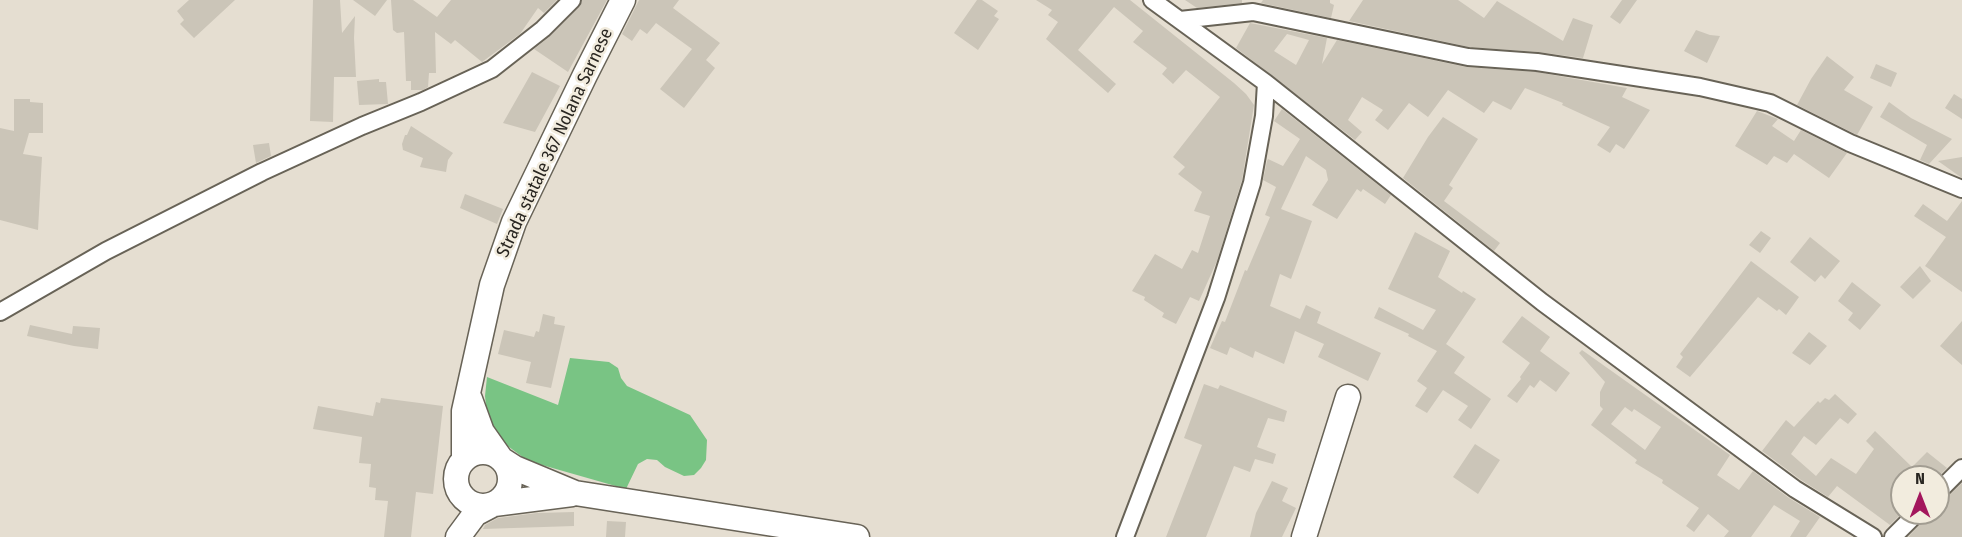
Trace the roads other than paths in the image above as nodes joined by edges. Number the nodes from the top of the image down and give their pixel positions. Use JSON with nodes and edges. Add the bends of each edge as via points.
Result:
{"nodes":[{"id":1,"x":572,"y":0,"type":"edge"},
{"id":2,"x":623,"y":0,"type":"edge"},
{"id":3,"x":1152,"y":0,"type":"edge"},
{"id":4,"x":1180,"y":20,"type":"junction"},
{"id":5,"x":1266,"y":83,"type":"junction"},
{"id":6,"x":1962,"y":189,"type":"edge"},
{"id":7,"x":0,"y":312,"type":"edge"},
{"id":8,"x":468,"y":394,"type":"junction"},
{"id":9,"x":1348,"y":397,"type":"dead end"},
{"id":10,"x":501,"y":459,"type":"junction"},
{"id":11,"x":464,"y":460,"type":"junction"},
{"id":12,"x":1962,"y":468,"type":"edge"},
{"id":13,"x":1950,"y":480,"type":"edge"},
{"id":14,"x":457,"y":486,"type":"junction"},
{"id":15,"x":575,"y":493,"type":"junction"},
{"id":16,"x":494,"y":504,"type":"junction"},
{"id":17,"x":1905,"y":525,"type":"edge"},
{"id":18,"x":451,"y":537,"type":"edge"},
{"id":19,"x":458,"y":537,"type":"edge"},
{"id":20,"x":850,"y":537,"type":"edge"},
{"id":21,"x":1125,"y":537,"type":"edge"},
{"id":22,"x":1304,"y":537,"type":"edge"},
{"id":23,"x":1873,"y":537,"type":"edge"},
{"id":24,"x":1893,"y":537,"type":"edge"}],
"edges":[{"from":1,"to":7,"type":"street","via":[[543,29],[492,69],[271,168],[106,251]]},
{"from":2,"to":8,"type":"main road","name":"Strada statale 367 Nolana Sarnese","via":[[514,222],[492,285]]},
{"from":3,"to":4,"type":"street"},
{"from":4,"to":5,"type":"street"},
{"from":4,"to":6,"type":"street","via":[[1253,12],[1468,57],[1537,62],[1700,87],[1770,103],[1850,143]]},
{"from":5,"to":21,"type":"street","via":[[1252,183],[1216,298]]},
{"from":5,"to":23,"type":"street","via":[[1542,302],[1795,489]]},
{"from":8,"to":10,"type":"main road","via":[[482,432]]},
{"from":8,"to":11,"type":"main road","name":"Strada statale 367 Nolana Sarnese"},
{"from":9,"to":22,"type":"main road"},
{"from":10,"to":11,"type":"main road","via":[[486,452]]},
{"from":10,"to":15,"type":"main road"},
{"from":10,"to":16,"type":"main road","via":[[509,472],[509,487]]},
{"from":11,"to":14,"type":"main road","via":[[457,472]]},
{"from":12,"to":13,"type":"street"},
{"from":14,"to":16,"type":"main road","via":[[471,503]]},
{"from":14,"to":18,"type":"main road"},
{"from":15,"to":16,"type":"main road"},
{"from":15,"to":20,"type":"main road"},
{"from":16,"to":19,"type":"main road","via":[[475,514]]},
{"from":17,"to":24,"type":"street"}]}
